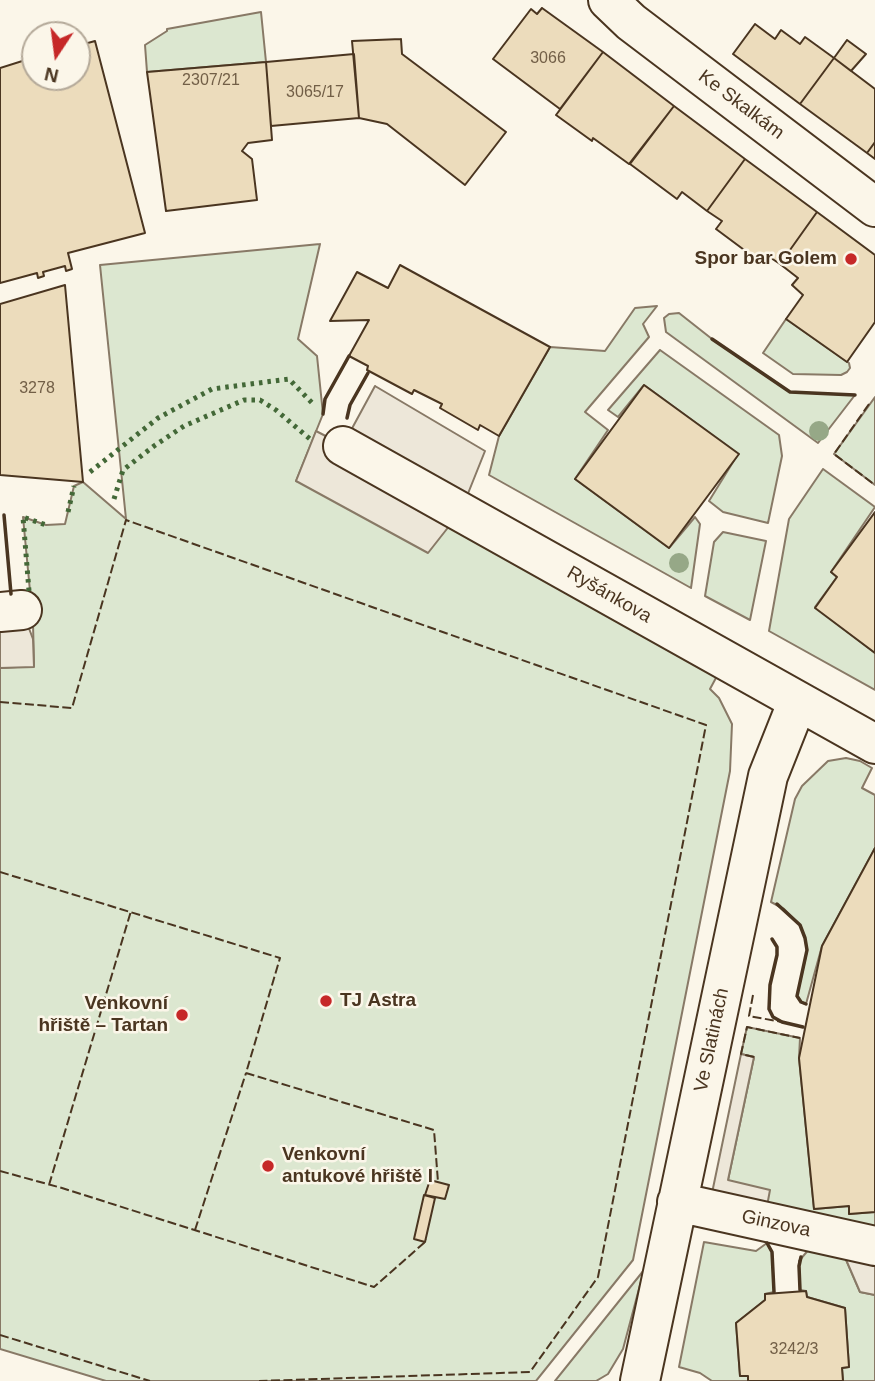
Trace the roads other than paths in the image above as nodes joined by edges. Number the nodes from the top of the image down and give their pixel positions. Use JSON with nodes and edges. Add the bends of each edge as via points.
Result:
{"nodes":[{"id":1,"x":608,"y":0,"type":"edge"},
{"id":2,"x":875,"y":206,"type":"edge"},
{"id":3,"x":343,"y":446,"type":"dead end"},
{"id":4,"x":797,"y":702,"type":"junction"},
{"id":5,"x":875,"y":744,"type":"edge"},
{"id":6,"x":677,"y":1202,"type":"junction"},
{"id":7,"x":875,"y":1246,"type":"edge"},
{"id":8,"x":640,"y":1381,"type":"edge"}],
"edges":[{"from":1,"to":2,"type":"street","name":"Ke Skalkám"},
{"from":3,"to":4,"type":"street","name":"Ryšánkova"},
{"from":4,"to":5,"type":"street","name":"Ryšánkova"},
{"from":4,"to":6,"type":"street","name":"Ve Slatinách","via":[[768,776]]},
{"from":6,"to":7,"type":"street","name":"Ginzova"},
{"from":6,"to":8,"type":"street","name":"Ve Slatinách"}]}
